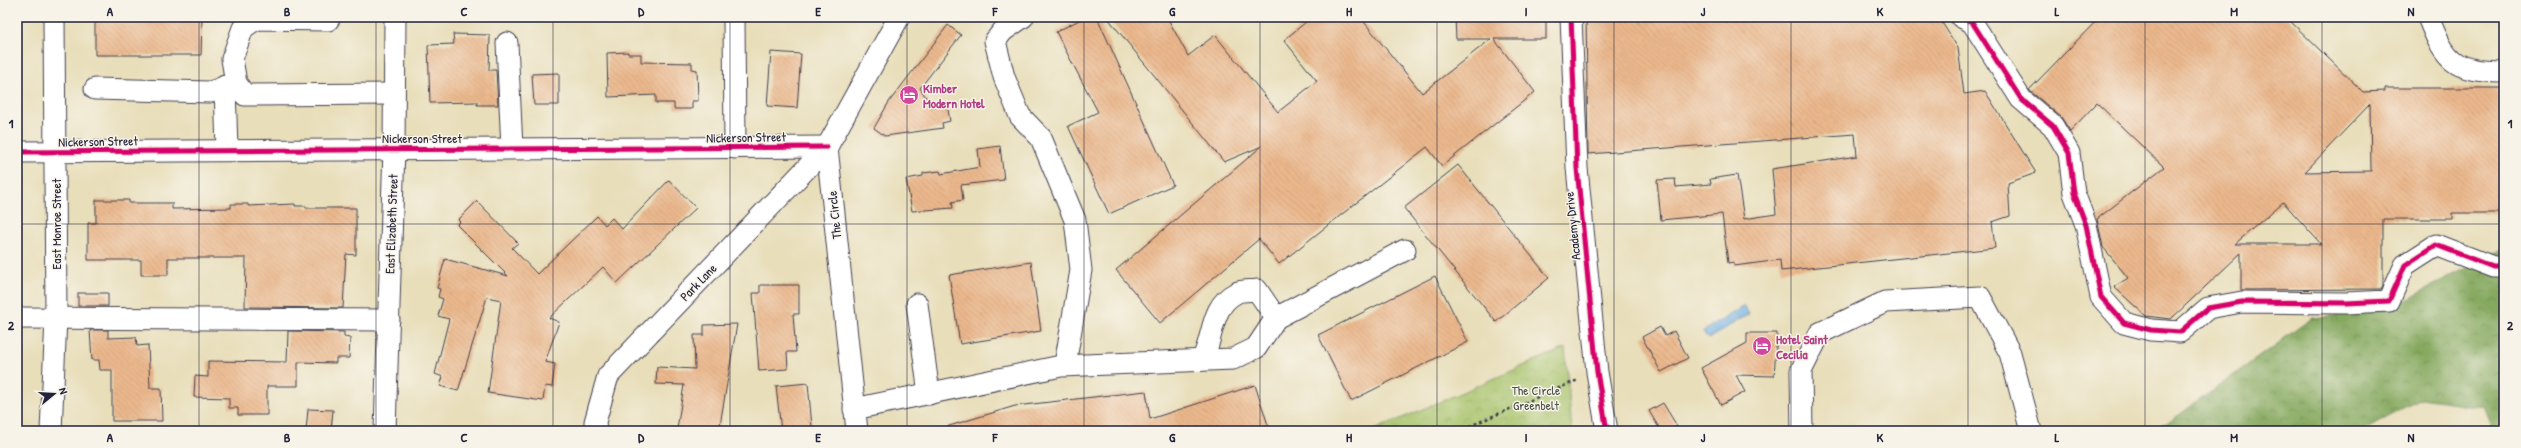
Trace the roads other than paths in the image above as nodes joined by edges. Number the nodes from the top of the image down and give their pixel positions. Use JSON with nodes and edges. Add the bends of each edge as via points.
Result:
{"nodes":[{"id":1,"x":54,"y":17,"type":"edge"},
{"id":2,"x":330,"y":17,"type":"edge"},
{"id":3,"x":395,"y":17,"type":"edge"},
{"id":4,"x":734,"y":17,"type":"edge"},
{"id":5,"x":899,"y":17,"type":"edge"},
{"id":6,"x":1022,"y":17,"type":"edge"},
{"id":7,"x":1570,"y":17,"type":"edge"},
{"id":8,"x":2428,"y":17,"type":"edge"},
{"id":9,"x":1966,"y":19,"type":"edge"},
{"id":10,"x":507,"y":43,"type":"dead end"},
{"id":11,"x":2503,"y":72,"type":"edge"},
{"id":12,"x":231,"y":85,"type":"junction"},
{"id":13,"x":96,"y":89,"type":"dead end"},
{"id":14,"x":394,"y":94,"type":"junction"},
{"id":15,"x":827,"y":146,"type":"junction"},
{"id":16,"x":394,"y":148,"type":"junction"},
{"id":17,"x":512,"y":148,"type":"junction"},
{"id":18,"x":735,"y":148,"type":"junction"},
{"id":19,"x":227,"y":150,"type":"junction"},
{"id":20,"x":17,"y":152,"type":"edge"},
{"id":21,"x":56,"y":153,"type":"junction"},
{"id":22,"x":1405,"y":250,"type":"dead end"},
{"id":23,"x":2504,"y":267,"type":"edge"},
{"id":24,"x":917,"y":304,"type":"dead end"},
{"id":25,"x":17,"y":318,"type":"edge"},
{"id":26,"x":56,"y":318,"type":"junction"},
{"id":27,"x":1276,"y":318,"type":"junction"},
{"id":28,"x":389,"y":320,"type":"junction"},
{"id":29,"x":1202,"y":360,"type":"junction"},
{"id":30,"x":1065,"y":366,"type":"junction"},
{"id":31,"x":929,"y":394,"type":"junction"},
{"id":32,"x":854,"y":409,"type":"junction"},
{"id":33,"x":51,"y":431,"type":"edge"},
{"id":34,"x":386,"y":431,"type":"edge"},
{"id":35,"x":596,"y":431,"type":"edge"},
{"id":36,"x":857,"y":431,"type":"edge"},
{"id":37,"x":1607,"y":431,"type":"edge"},
{"id":38,"x":1802,"y":431,"type":"edge"},
{"id":39,"x":2031,"y":431,"type":"edge"}],
"edges":[{"from":1,"to":21,"type":"street","name":"East Monroe Street"},
{"from":2,"to":12,"type":"street","via":[[328,20],[256,19],[243,28],[232,59]]},
{"from":3,"to":14,"type":"street","name":"East Elizabeth Street"},
{"from":4,"to":18,"type":"street"},
{"from":5,"to":15,"type":"street"},
{"from":6,"to":30,"type":"street","via":[[1003,31],[995,41],[996,52],[1020,116],[1041,138],[1075,220],[1080,270]]},
{"from":7,"to":37,"type":"street","name":"Academy Drive","via":[[1578,168],[1597,372]]},
{"from":8,"to":11,"type":"street","via":[[2448,58],[2465,69]]},
{"from":9,"to":23,"type":"street","via":[[2022,99],[2053,126],[2069,153],[2074,193],[2086,225],[2101,297],[2124,323],[2151,330],[2180,332],[2208,308],[2242,302],[2389,301],[2405,265],[2436,245],[2493,267]]},
{"from":10,"to":17,"type":"street"},
{"from":12,"to":13,"type":"street","via":[[210,92]]},
{"from":12,"to":14,"type":"street","via":[[245,95]]},
{"from":12,"to":19,"type":"street"},
{"from":14,"to":16,"type":"street","name":"East Elizabeth Street"},
{"from":15,"to":18,"type":"street","name":"Nickerson Street"},
{"from":15,"to":32,"type":"street","name":"The Circle"},
{"from":15,"to":35,"type":"street","name":"Park Lane","via":[[608,376],[595,422]]},
{"from":16,"to":17,"type":"street","name":"Nickerson Street"},
{"from":16,"to":19,"type":"street","name":"Nickerson Street"},
{"from":16,"to":28,"type":"street","name":"East Elizabeth Street"},
{"from":17,"to":18,"type":"street","name":"Nickerson Street"},
{"from":19,"to":21,"type":"street","name":"Nickerson Street"},
{"from":20,"to":21,"type":"street","name":"Nickerson Street"},
{"from":21,"to":26,"type":"street","name":"East Monroe Street"},
{"from":22,"to":27,"type":"street"},
{"from":24,"to":31,"type":"street"},
{"from":25,"to":26,"type":"street"},
{"from":26,"to":28,"type":"street"},
{"from":26,"to":33,"type":"street","name":"East Monroe Street"},
{"from":27,"to":29,"type":"street","via":[[1256,348],[1233,359]]},
{"from":27,"to":29,"type":"street","via":[[1257,290],[1236,293],[1218,308],[1209,348]]},
{"from":28,"to":34,"type":"street","name":"East Elizabeth Street"},
{"from":29,"to":30,"type":"street"},
{"from":30,"to":31,"type":"street"},
{"from":31,"to":32,"type":"street"},
{"from":32,"to":36,"type":"street","name":"The Circle"},
{"from":38,"to":39,"type":"street","via":[[1801,371],[1820,333],[1885,302],[1980,297],[2010,353]]}]}
